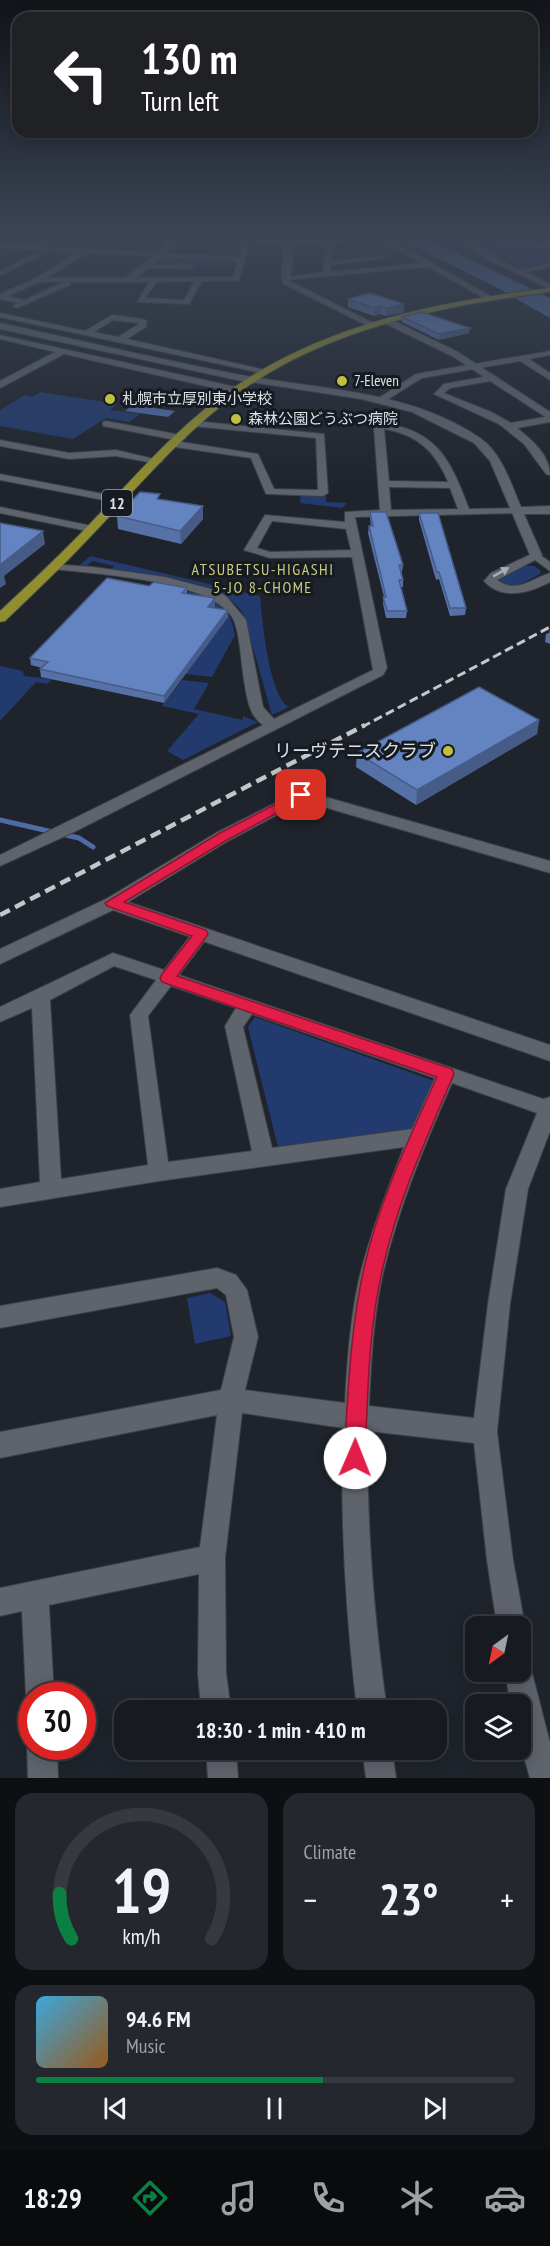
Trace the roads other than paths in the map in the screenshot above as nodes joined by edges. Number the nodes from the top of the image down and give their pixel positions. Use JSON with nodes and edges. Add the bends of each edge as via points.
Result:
{"nodes":[{"id":1,"x":19,"y":319,"type":"edge"},
{"id":2,"x":109,"y":319,"type":"edge"},
{"id":3,"x":127,"y":319,"type":"edge"},
{"id":4,"x":361,"y":319,"type":"edge"},
{"id":5,"x":402,"y":319,"type":"edge"},
{"id":6,"x":389,"y":322,"type":"junction"},
{"id":7,"x":0,"y":326,"type":"edge"},
{"id":8,"x":375,"y":326,"type":"junction"},
{"id":9,"x":87,"y":333,"type":"junction"},
{"id":10,"x":0,"y":337,"type":"edge"},
{"id":11,"x":120,"y":340,"type":"junction"},
{"id":12,"x":20,"y":341,"type":"junction"},
{"id":13,"x":10,"y":346,"type":"dead end"},
{"id":14,"x":63,"y":351,"type":"junction"},
{"id":15,"x":550,"y":353,"type":"edge"},
{"id":16,"x":521,"y":358,"type":"junction"},
{"id":17,"x":477,"y":367,"type":"junction"},
{"id":18,"x":266,"y":371,"type":"junction"},
{"id":19,"x":550,"y":377,"type":"edge"},
{"id":20,"x":494,"y":378,"type":"junction"},
{"id":21,"x":252,"y":380,"type":"junction"},
{"id":22,"x":0,"y":385,"type":"edge"},
{"id":23,"x":236,"y":390,"type":"junction"},
{"id":24,"x":379,"y":401,"type":"junction"},
{"id":25,"x":392,"y":403,"type":"junction"},
{"id":26,"x":550,"y":418,"type":"edge"},
{"id":27,"x":106,"y":424,"type":"dead end"},
{"id":28,"x":195,"y":424,"type":"junction"},
{"id":29,"x":379,"y":425,"type":"junction"},
{"id":30,"x":511,"y":426,"type":"junction"},
{"id":31,"x":178,"y":441,"type":"junction"},
{"id":32,"x":0,"y":443,"type":"edge"},
{"id":33,"x":158,"y":461,"type":"junction"},
{"id":34,"x":550,"y":472,"type":"edge"},
{"id":35,"x":0,"y":477,"type":"edge"},
{"id":36,"x":383,"y":484,"type":"junction"},
{"id":37,"x":455,"y":485,"type":"junction"},
{"id":38,"x":119,"y":500,"type":"junction"},
{"id":39,"x":0,"y":510,"type":"edge"},
{"id":40,"x":516,"y":510,"type":"junction"},
{"id":41,"x":550,"y":510,"type":"edge"},
{"id":42,"x":465,"y":511,"type":"junction"},
{"id":43,"x":386,"y":513,"type":"junction"},
{"id":44,"x":352,"y":526,"type":"junction"},
{"id":45,"x":92,"y":529,"type":"junction"},
{"id":46,"x":357,"y":553,"type":"junction"},
{"id":47,"x":536,"y":555,"type":"junction"},
{"id":48,"x":54,"y":566,"type":"junction"},
{"id":49,"x":550,"y":568,"type":"edge"},
{"id":50,"x":550,"y":577,"type":"edge"},
{"id":51,"x":0,"y":618,"type":"edge"},
{"id":52,"x":272,"y":724,"type":"junction"},
{"id":53,"x":5,"y":854,"type":"edge"},
{"id":54,"x":550,"y":867,"type":"edge"},
{"id":55,"x":112,"y":903,"type":"junction"},
{"id":56,"x":201,"y":934,"type":"junction"},
{"id":57,"x":0,"y":957,"type":"edge"},
{"id":58,"x":167,"y":978,"type":"junction"},
{"id":59,"x":40,"y":997,"type":"junction"},
{"id":60,"x":247,"y":1007,"type":"junction"},
{"id":61,"x":0,"y":1015,"type":"edge"},
{"id":62,"x":550,"y":1053,"type":"edge"},
{"id":63,"x":446,"y":1074,"type":"junction"},
{"id":64,"x":549,"y":1107,"type":"edge"},
{"id":65,"x":417,"y":1137,"type":"junction"},
{"id":66,"x":264,"y":1157,"type":"junction"},
{"id":67,"x":159,"y":1172,"type":"junction"},
{"id":68,"x":51,"y":1190,"type":"junction"},
{"id":69,"x":0,"y":1198,"type":"edge"},
{"id":70,"x":0,"y":1317,"type":"edge"},
{"id":71,"x":231,"y":1400,"type":"junction"},
{"id":72,"x":355,"y":1418,"type":"junction"},
{"id":73,"x":485,"y":1432,"type":"junction"},
{"id":74,"x":0,"y":1445,"type":"edge"},
{"id":75,"x":212,"y":1558,"type":"junction"},
{"id":76,"x":36,"y":1594,"type":"junction"},
{"id":77,"x":0,"y":1602,"type":"edge"},
{"id":78,"x":509,"y":1616,"type":"edge"},
{"id":79,"x":39,"y":1682,"type":"edge"},
{"id":80,"x":521,"y":1682,"type":"edge"},
{"id":81,"x":215,"y":1700,"type":"edge"},
{"id":82,"x":371,"y":1700,"type":"edge"},
{"id":83,"x":42,"y":1760,"type":"edge"},
{"id":84,"x":221,"y":1760,"type":"edge"},
{"id":85,"x":379,"y":1760,"type":"edge"},
{"id":86,"x":43,"y":1778,"type":"edge"},
{"id":87,"x":223,"y":1778,"type":"edge"},
{"id":88,"x":381,"y":1778,"type":"edge"},
{"id":89,"x":545,"y":1778,"type":"edge"}],
"edges":[{"from":1,"to":9,"type":"street"},
{"from":2,"to":9,"type":"street"},
{"from":3,"to":11,"type":"street","via":[[143,321],[143,325]]},
{"from":4,"to":8,"type":"street"},
{"from":5,"to":6,"type":"highway","number":"12"},
{"from":6,"to":8,"type":"highway","number":"12"},
{"from":6,"to":17,"type":"street"},
{"from":7,"to":21,"type":"street"},
{"from":8,"to":18,"type":"highway","number":"12","via":[[315,347]]},
{"from":9,"to":11,"type":"street"},
{"from":10,"to":12,"type":"street"},
{"from":11,"to":18,"type":"street"},
{"from":12,"to":13,"type":"street"},
{"from":12,"to":14,"type":"street"},
{"from":14,"to":22,"type":"street"},
{"from":14,"to":23,"type":"street"},
{"from":15,"to":16,"type":"street"},
{"from":16,"to":17,"type":"street"},
{"from":16,"to":19,"type":"street"},
{"from":17,"to":20,"type":"street"},
{"from":17,"to":24,"type":"street","via":[[419,376]]},
{"from":18,"to":21,"type":"highway","number":"12"},
{"from":20,"to":26,"type":"street"},
{"from":20,"to":30,"type":"street","via":[[447,386],[438,394]]},
{"from":21,"to":23,"type":"highway","number":"12"},
{"from":21,"to":24,"type":"street"},
{"from":23,"to":28,"type":"highway","number":"12"},
{"from":24,"to":25,"type":"street"},
{"from":25,"to":29,"type":"street","via":[[378,411]]},
{"from":25,"to":40,"type":"street","via":[[447,424],[478,441],[495,460]]},
{"from":26,"to":30,"type":"street"},
{"from":27,"to":31,"type":"street"},
{"from":28,"to":31,"type":"highway","number":"12"},
{"from":28,"to":31,"type":"street","via":[[321,436],[323,493],[270,492],[255,456]]},
{"from":29,"to":36,"type":"street"},
{"from":29,"to":37,"type":"street","via":[[400,428],[430,445],[445,460]]},
{"from":30,"to":34,"type":"street","via":[[538,452]]},
{"from":31,"to":33,"type":"highway","number":"12"},
{"from":32,"to":33,"type":"street","via":[[69,456],[116,453]]},
{"from":33,"to":38,"type":"highway","number":"12"},
{"from":35,"to":38,"type":"street"},
{"from":36,"to":37,"type":"street"},
{"from":36,"to":43,"type":"street"},
{"from":37,"to":42,"type":"street"},
{"from":38,"to":45,"type":"highway","number":"12"},
{"from":39,"to":45,"type":"street"},
{"from":40,"to":41,"type":"street"},
{"from":40,"to":42,"type":"street"},
{"from":40,"to":47,"type":"street"},
{"from":42,"to":43,"type":"street"},
{"from":43,"to":44,"type":"street","via":[[349,514]]},
{"from":44,"to":46,"type":"street"},
{"from":44,"to":46,"type":"street","via":[[269,517],[250,550],[270,555]]},
{"from":45,"to":48,"type":"highway","number":"12"},
{"from":46,"to":52,"type":"street","via":[[380,668]]},
{"from":47,"to":49,"type":"street"},
{"from":50,"to":47,"type":"street","one_way":true,"via":[[520,590],[506,590],[490,581]]},
{"from":48,"to":51,"type":"highway","number":"12"},
{"from":48,"to":52,"type":"street","via":[[184,586],[220,598],[240,620],[256,706]]},
{"from":52,"to":53,"type":"street","via":[[68,829]]},
{"from":54,"to":55,"type":"street","via":[[301,795]]},
{"from":55,"to":56,"type":"street"},
{"from":55,"to":57,"type":"street"},
{"from":56,"to":58,"type":"street"},
{"from":56,"to":62,"type":"street"},
{"from":58,"to":59,"type":"street","via":[[113,959]]},
{"from":58,"to":60,"type":"street"},
{"from":58,"to":67,"type":"street","via":[[139,1015]]},
{"from":59,"to":61,"type":"street"},
{"from":59,"to":68,"type":"street"},
{"from":60,"to":63,"type":"street"},
{"from":60,"to":66,"type":"street","via":[[234,1026]]},
{"from":63,"to":64,"type":"street"},
{"from":63,"to":65,"type":"street"},
{"from":64,"to":73,"type":"street","via":[[517,1189]]},
{"from":65,"to":66,"type":"street"},
{"from":65,"to":72,"type":"street","via":[[373,1267],[361,1336]]},
{"from":66,"to":67,"type":"street"},
{"from":67,"to":68,"type":"street"},
{"from":68,"to":69,"type":"street"},
{"from":70,"to":71,"type":"street","via":[[223,1280],[236,1290],[246,1337]]},
{"from":71,"to":72,"type":"street"},
{"from":71,"to":74,"type":"street"},
{"from":71,"to":75,"type":"street"},
{"from":72,"to":73,"type":"street"},
{"from":72,"to":82,"type":"street","via":[[354,1540]]},
{"from":73,"to":78,"type":"street"},
{"from":75,"to":76,"type":"street"},
{"from":75,"to":81,"type":"street"},
{"from":76,"to":77,"type":"street"},
{"from":76,"to":79,"type":"street"},
{"from":80,"to":89,"type":"street"},
{"from":83,"to":86,"type":"street"},
{"from":84,"to":87,"type":"street"},
{"from":85,"to":88,"type":"street"}]}
